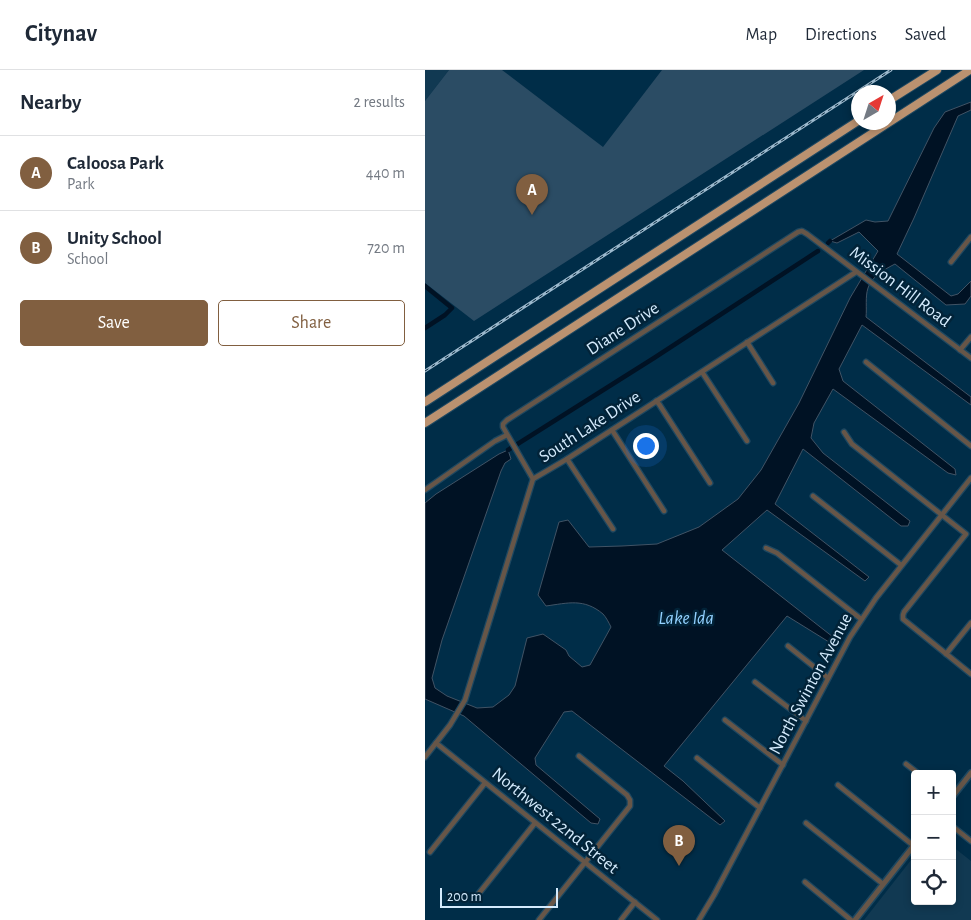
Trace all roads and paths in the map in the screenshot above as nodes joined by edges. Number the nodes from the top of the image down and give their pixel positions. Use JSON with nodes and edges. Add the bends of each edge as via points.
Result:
{"nodes":[{"id":1,"x":937,"y":70,"type":"edge"},
{"id":2,"x":969,"y":70,"type":"edge"},
{"id":3,"x":896,"y":96,"type":"edge"},
{"id":4,"x":851,"y":126,"type":"edge"},
{"id":5,"x":971,"y":237,"type":"edge"},
{"id":6,"x":812,"y":238,"type":"joint"},
{"id":7,"x":951,"y":262,"type":"dead end"},
{"id":8,"x":856,"y":272,"type":"junction"},
{"id":9,"x":971,"y":337,"type":"edge"},
{"id":10,"x":747,"y":342,"type":"junction"},
{"id":11,"x":961,"y":350,"type":"junction"},
{"id":12,"x":971,"y":358,"type":"edge"},
{"id":13,"x":866,"y":362,"type":"dead end"},
{"id":14,"x":702,"y":372,"type":"junction"},
{"id":15,"x":773,"y":383,"type":"dead end"},
{"id":16,"x":656,"y":401,"type":"junction"},
{"id":17,"x":425,"y":402,"type":"edge"},
{"id":18,"x":425,"y":423,"type":"edge"},
{"id":19,"x":612,"y":430,"type":"junction"},
{"id":20,"x":844,"y":432,"type":"dead end"},
{"id":21,"x":507,"y":435,"type":"junction"},
{"id":22,"x":747,"y":441,"type":"dead end"},
{"id":23,"x":971,"y":446,"type":"edge"},
{"id":24,"x":567,"y":459,"type":"junction"},
{"id":25,"x":971,"y":478,"type":"edge"},
{"id":26,"x":533,"y":479,"type":"junction"},
{"id":27,"x":710,"y":483,"type":"dead end"},
{"id":28,"x":425,"y":490,"type":"edge"},
{"id":29,"x":813,"y":496,"type":"dead end"},
{"id":30,"x":664,"y":512,"type":"dead end"},
{"id":31,"x":942,"y":514,"type":"junction"},
{"id":32,"x":613,"y":529,"type":"dead end"},
{"id":33,"x":766,"y":548,"type":"dead end"},
{"id":34,"x":901,"y":566,"type":"junction"},
{"id":35,"x":861,"y":619,"type":"junction"},
{"id":36,"x":971,"y":623,"type":"edge"},
{"id":37,"x":788,"y":646,"type":"dead end"},
{"id":38,"x":946,"y":654,"type":"junction"},
{"id":39,"x":971,"y":674,"type":"edge"},
{"id":40,"x":829,"y":678,"type":"junction"},
{"id":41,"x":755,"y":682,"type":"dead end"},
{"id":42,"x":725,"y":720,"type":"dead end"},
{"id":43,"x":806,"y":721,"type":"junction"},
{"id":44,"x":436,"y":743,"type":"junction"},
{"id":45,"x":579,"y":756,"type":"dead end"},
{"id":46,"x":425,"y":757,"type":"edge"},
{"id":47,"x":697,"y":758,"type":"dead end"},
{"id":48,"x":907,"y":764,"type":"dead end"},
{"id":49,"x":783,"y":765,"type":"junction"},
{"id":50,"x":914,"y":770,"type":"edge"},
{"id":51,"x":971,"y":773,"type":"edge"},
{"id":52,"x":485,"y":783,"type":"junction"},
{"id":53,"x":838,"y":785,"type":"dead end"},
{"id":54,"x":956,"y":792,"type":"edge"},
{"id":55,"x":760,"y":808,"type":"junction"},
{"id":56,"x":535,"y":823,"type":"junction"},
{"id":57,"x":807,"y":823,"type":"dead end"},
{"id":58,"x":956,"y":829,"type":"edge"},
{"id":59,"x":971,"y":842,"type":"edge"},
{"id":60,"x":911,"y":843,"type":"edge"},
{"id":61,"x":911,"y":849,"type":"edge"},
{"id":62,"x":430,"y":852,"type":"dead end"},
{"id":63,"x":585,"y":862,"type":"junction"},
{"id":64,"x":805,"y":882,"type":"dead end"},
{"id":65,"x":883,"y":884,"type":"junction"},
{"id":66,"x":476,"y":897,"type":"dead end"},
{"id":67,"x":635,"y":902,"type":"junction"},
{"id":68,"x":539,"y":920,"type":"edge"},
{"id":69,"x":621,"y":920,"type":"edge"},
{"id":70,"x":657,"y":920,"type":"edge"},
{"id":71,"x":699,"y":920,"type":"edge"},
{"id":72,"x":851,"y":920,"type":"edge"},
{"id":73,"x":855,"y":920,"type":"edge"}],
"edges":[{"from":1,"to":3,"type":"highway"},
{"from":2,"to":18,"type":"highway"},
{"from":4,"to":17,"type":"highway"},
{"from":5,"to":7,"type":"street"},
{"from":6,"to":8,"type":"street","name":"Mission Hill Road"},
{"from":6,"to":21,"type":"street","name":"Diane Drive","via":[[798,232],[507,420],[503,424]]},
{"from":8,"to":10,"type":"street","name":"South Lake Drive"},
{"from":8,"to":11,"type":"street","name":"Mission Hill Road"},
{"from":9,"to":11,"type":"street"},
{"from":10,"to":14,"type":"street","name":"South Lake Drive"},
{"from":10,"to":15,"type":"street"},
{"from":11,"to":12,"type":"street","name":"Mission Hill Road"},
{"from":13,"to":23,"type":"street"},
{"from":14,"to":16,"type":"street","name":"South Lake Drive"},
{"from":14,"to":22,"type":"street"},
{"from":16,"to":19,"type":"street","name":"South Lake Drive"},
{"from":16,"to":27,"type":"street"},
{"from":19,"to":24,"type":"street","name":"South Lake Drive"},
{"from":19,"to":30,"type":"street"},
{"from":20,"to":31,"type":"street","via":[[852,444]]},
{"from":21,"to":26,"type":"street"},
{"from":21,"to":28,"type":"street"},
{"from":24,"to":26,"type":"street","name":"South Lake Drive"},
{"from":24,"to":32,"type":"street"},
{"from":25,"to":31,"type":"street","name":"North Swinton Avenue"},
{"from":26,"to":44,"type":"street","name":"South Lake Drive","via":[[465,700]]},
{"from":29,"to":34,"type":"street"},
{"from":31,"to":34,"type":"street","name":"North Swinton Avenue"},
{"from":31,"to":38,"type":"street","via":[[966,534],[904,612],[903,619]]},
{"from":33,"to":35,"type":"street","via":[[777,553]]},
{"from":34,"to":35,"type":"street","name":"North Swinton Avenue"},
{"from":35,"to":40,"type":"street","name":"North Swinton Avenue"},
{"from":36,"to":38,"type":"street"},
{"from":37,"to":40,"type":"street"},
{"from":38,"to":39,"type":"street"},
{"from":40,"to":43,"type":"street","name":"North Swinton Avenue"},
{"from":41,"to":43,"type":"street"},
{"from":42,"to":49,"type":"street"},
{"from":43,"to":49,"type":"street","name":"North Swinton Avenue"},
{"from":44,"to":46,"type":"street","name":"South Lake Drive"},
{"from":44,"to":52,"type":"street","name":"Northwest 22nd Street"},
{"from":45,"to":63,"type":"street","via":[[627,795],[630,803]]},
{"from":47,"to":55,"type":"street"},
{"from":48,"to":50,"type":"street"},
{"from":49,"to":55,"type":"street","name":"North Swinton Avenue"},
{"from":51,"to":54,"type":"street"},
{"from":52,"to":56,"type":"street","name":"Northwest 22nd Street"},
{"from":52,"to":62,"type":"street"},
{"from":53,"to":60,"type":"street"},
{"from":55,"to":71,"type":"street","name":"North Swinton Avenue"},
{"from":56,"to":63,"type":"street","name":"Northwest 22nd Street"},
{"from":56,"to":66,"type":"street"},
{"from":57,"to":65,"type":"street"},
{"from":58,"to":59,"type":"street"},
{"from":61,"to":65,"type":"street"},
{"from":63,"to":67,"type":"street","name":"Northwest 22nd Street"},
{"from":63,"to":68,"type":"street"},
{"from":64,"to":72,"type":"street"},
{"from":65,"to":73,"type":"street"},
{"from":67,"to":69,"type":"street"},
{"from":67,"to":70,"type":"street","name":"Northwest 22nd Street"}]}
